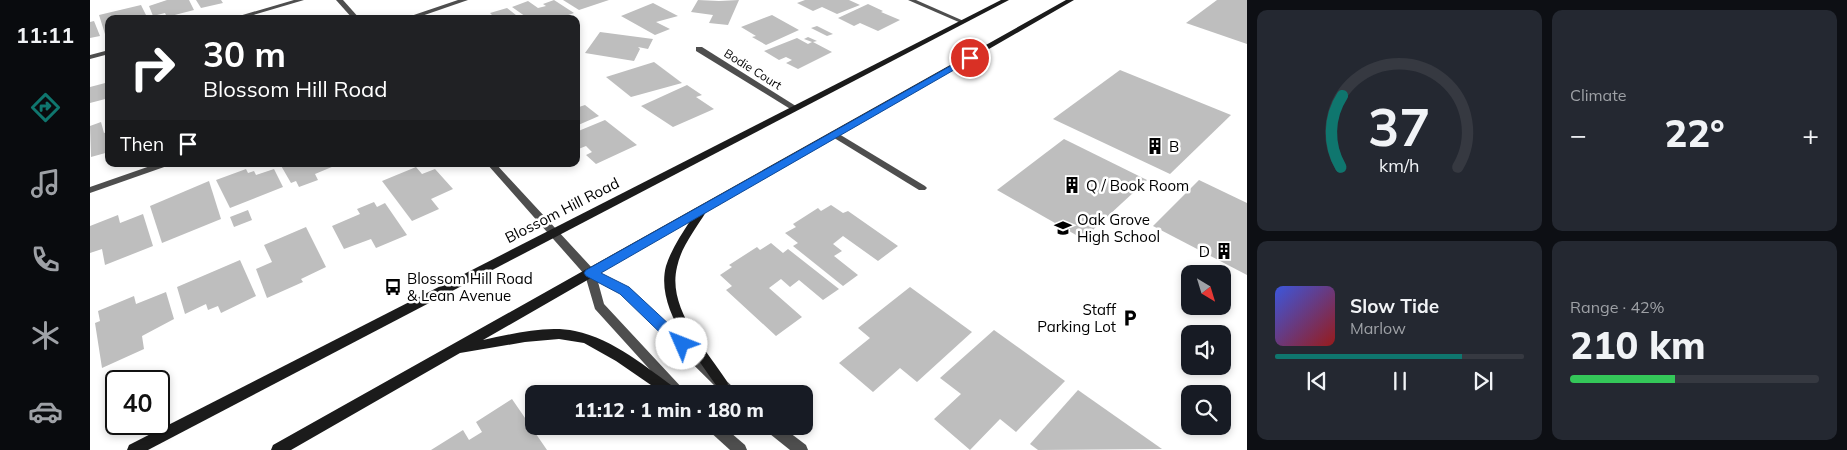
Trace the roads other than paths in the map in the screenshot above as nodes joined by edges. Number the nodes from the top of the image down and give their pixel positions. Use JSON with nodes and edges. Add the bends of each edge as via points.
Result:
{"nodes":[{"id":1,"x":301,"y":0,"type":"edge"},
{"id":2,"x":339,"y":0,"type":"edge"},
{"id":3,"x":465,"y":0,"type":"edge"},
{"id":4,"x":911,"y":0,"type":"edge"},
{"id":5,"x":1006,"y":0,"type":"edge"},
{"id":6,"x":1071,"y":0,"type":"edge"},
{"id":7,"x":247,"y":15,"type":"edge"},
{"id":8,"x":353,"y":15,"type":"edge"},
{"id":9,"x":418,"y":15,"type":"edge"},
{"id":10,"x":963,"y":22,"type":"junction"},
{"id":11,"x":699,"y":49,"type":"dead end"},
{"id":12,"x":105,"y":53,"type":"edge"},
{"id":13,"x":90,"y":57,"type":"edge"},
{"id":14,"x":795,"y":108,"type":"junction"},
{"id":15,"x":834,"y":134,"type":"junction"},
{"id":16,"x":155,"y":167,"type":"edge"},
{"id":17,"x":494,"y":167,"type":"edge"},
{"id":18,"x":922,"y":188,"type":"dead end"},
{"id":19,"x":90,"y":190,"type":"edge"},
{"id":20,"x":702,"y":209,"type":"junction"},
{"id":21,"x":555,"y":232,"type":"junction"},
{"id":22,"x":590,"y":273,"type":"junction"},
{"id":23,"x":454,"y":351,"type":"junction"},
{"id":24,"x":722,"y":384,"type":"joint"},
{"id":25,"x":661,"y":385,"type":"edge"},
{"id":26,"x":672,"y":385,"type":"edge"},
{"id":27,"x":723,"y":435,"type":"edge"},
{"id":28,"x":782,"y":435,"type":"edge"},
{"id":29,"x":134,"y":450,"type":"edge"},
{"id":30,"x":278,"y":450,"type":"edge"},
{"id":31,"x":740,"y":450,"type":"edge"},
{"id":32,"x":801,"y":450,"type":"edge"}],
"edges":[{"from":1,"to":7,"type":"street"},
{"from":2,"to":8,"type":"street"},
{"from":3,"to":9,"type":"street"},
{"from":4,"to":10,"type":"street"},
{"from":5,"to":10,"type":"main road","name":"Blossom Hill Road"},
{"from":6,"to":15,"type":"main road"},
{"from":10,"to":14,"type":"main road","name":"Blossom Hill Road"},
{"from":11,"to":14,"type":"street","name":"Bodie Court"},
{"from":12,"to":13,"type":"street"},
{"from":14,"to":21,"type":"main road","name":"Blossom Hill Road"},
{"from":15,"to":18,"type":"street"},
{"from":15,"to":20,"type":"main road"},
{"from":16,"to":19,"type":"street"},
{"from":17,"to":21,"type":"street"},
{"from":20,"to":22,"type":"main road"},
{"from":20,"to":24,"type":"main road","via":[[678,251],[670,275],[672,299],[686,330]]},
{"from":21,"to":22,"type":"street"},
{"from":21,"to":29,"type":"main road","name":"Blossom Hill Road"},
{"from":22,"to":23,"type":"main road"},
{"from":22,"to":24,"type":"street","via":[[627,292]]},
{"from":22,"to":26,"type":"street","via":[[599,306]]},
{"from":23,"to":25,"type":"main road","via":[[544,335],[576,336],[586,338],[630,363]]},
{"from":23,"to":30,"type":"main road"},
{"from":27,"to":31,"type":"street"},
{"from":28,"to":32,"type":"street"}]}
